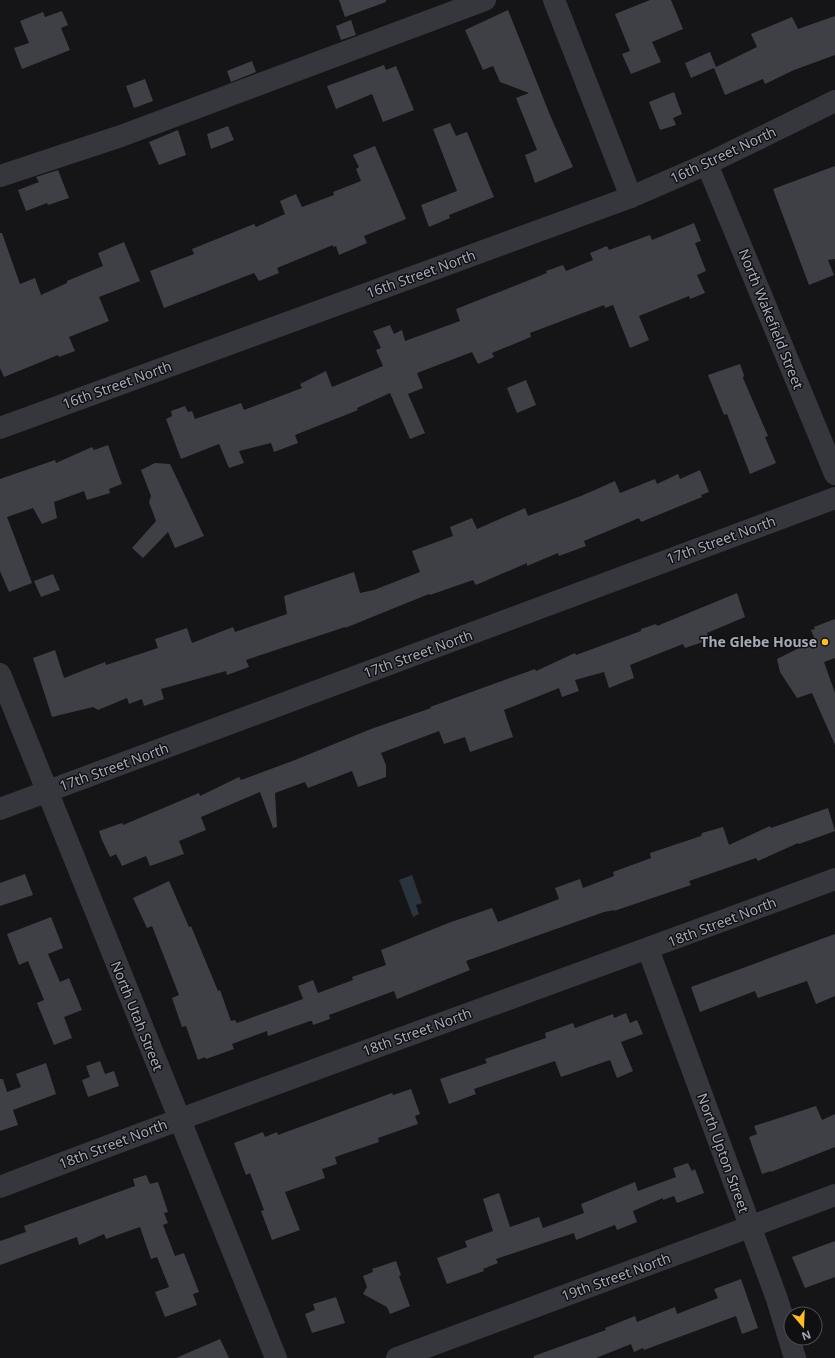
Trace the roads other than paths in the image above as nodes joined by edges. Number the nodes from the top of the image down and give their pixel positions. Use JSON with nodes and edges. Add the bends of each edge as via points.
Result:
{"nodes":[{"id":1,"x":485,"y":0,"type":"edge"},
{"id":2,"x":554,"y":0,"type":"edge"},
{"id":3,"x":835,"y":101,"type":"edge"},
{"id":4,"x":707,"y":164,"type":"junction"},
{"id":5,"x":0,"y":176,"type":"edge"},
{"id":6,"x":631,"y":197,"type":"junction"},
{"id":7,"x":0,"y":428,"type":"edge"},
{"id":8,"x":835,"y":474,"type":"edge"},
{"id":9,"x":835,"y":498,"type":"edge"},
{"id":10,"x":0,"y":674,"type":"edge"},
{"id":11,"x":48,"y":791,"type":"junction"},
{"id":12,"x":0,"y":809,"type":"edge"},
{"id":13,"x":835,"y":879,"type":"edge"},
{"id":14,"x":648,"y":949,"type":"junction"},
{"id":15,"x":178,"y":1119,"type":"junction"},
{"id":16,"x":0,"y":1187,"type":"edge"},
{"id":17,"x":835,"y":1194,"type":"edge"},
{"id":18,"x":750,"y":1227,"type":"junction"},
{"id":19,"x":276,"y":1358,"type":"edge"},
{"id":20,"x":397,"y":1358,"type":"edge"},
{"id":21,"x":795,"y":1358,"type":"edge"}],
"edges":[{"from":1,"to":5,"type":"street","via":[[121,136]]},
{"from":2,"to":6,"type":"street"},
{"from":3,"to":4,"type":"street","name":"16th Street North"},
{"from":4,"to":6,"type":"street","name":"16th Street North"},
{"from":4,"to":8,"type":"street","name":"North Wakefield Street"},
{"from":6,"to":7,"type":"street","name":"16th Street North"},
{"from":9,"to":11,"type":"street","name":"17th Street North"},
{"from":10,"to":11,"type":"street","name":"North Utah Street"},
{"from":11,"to":12,"type":"street","name":"17th Street North"},
{"from":11,"to":15,"type":"street","name":"North Utah Street"},
{"from":13,"to":14,"type":"street","name":"18th Street North"},
{"from":14,"to":15,"type":"street","name":"18th Street North"},
{"from":14,"to":18,"type":"street","name":"North Upton Street"},
{"from":15,"to":16,"type":"street","name":"18th Street North"},
{"from":15,"to":19,"type":"street","name":"North Utah Street"},
{"from":17,"to":18,"type":"street","name":"19th Street North"},
{"from":18,"to":20,"type":"street","name":"19th Street North"},
{"from":18,"to":21,"type":"street","name":"North Upton Street","via":[[777,1299]]}]}
